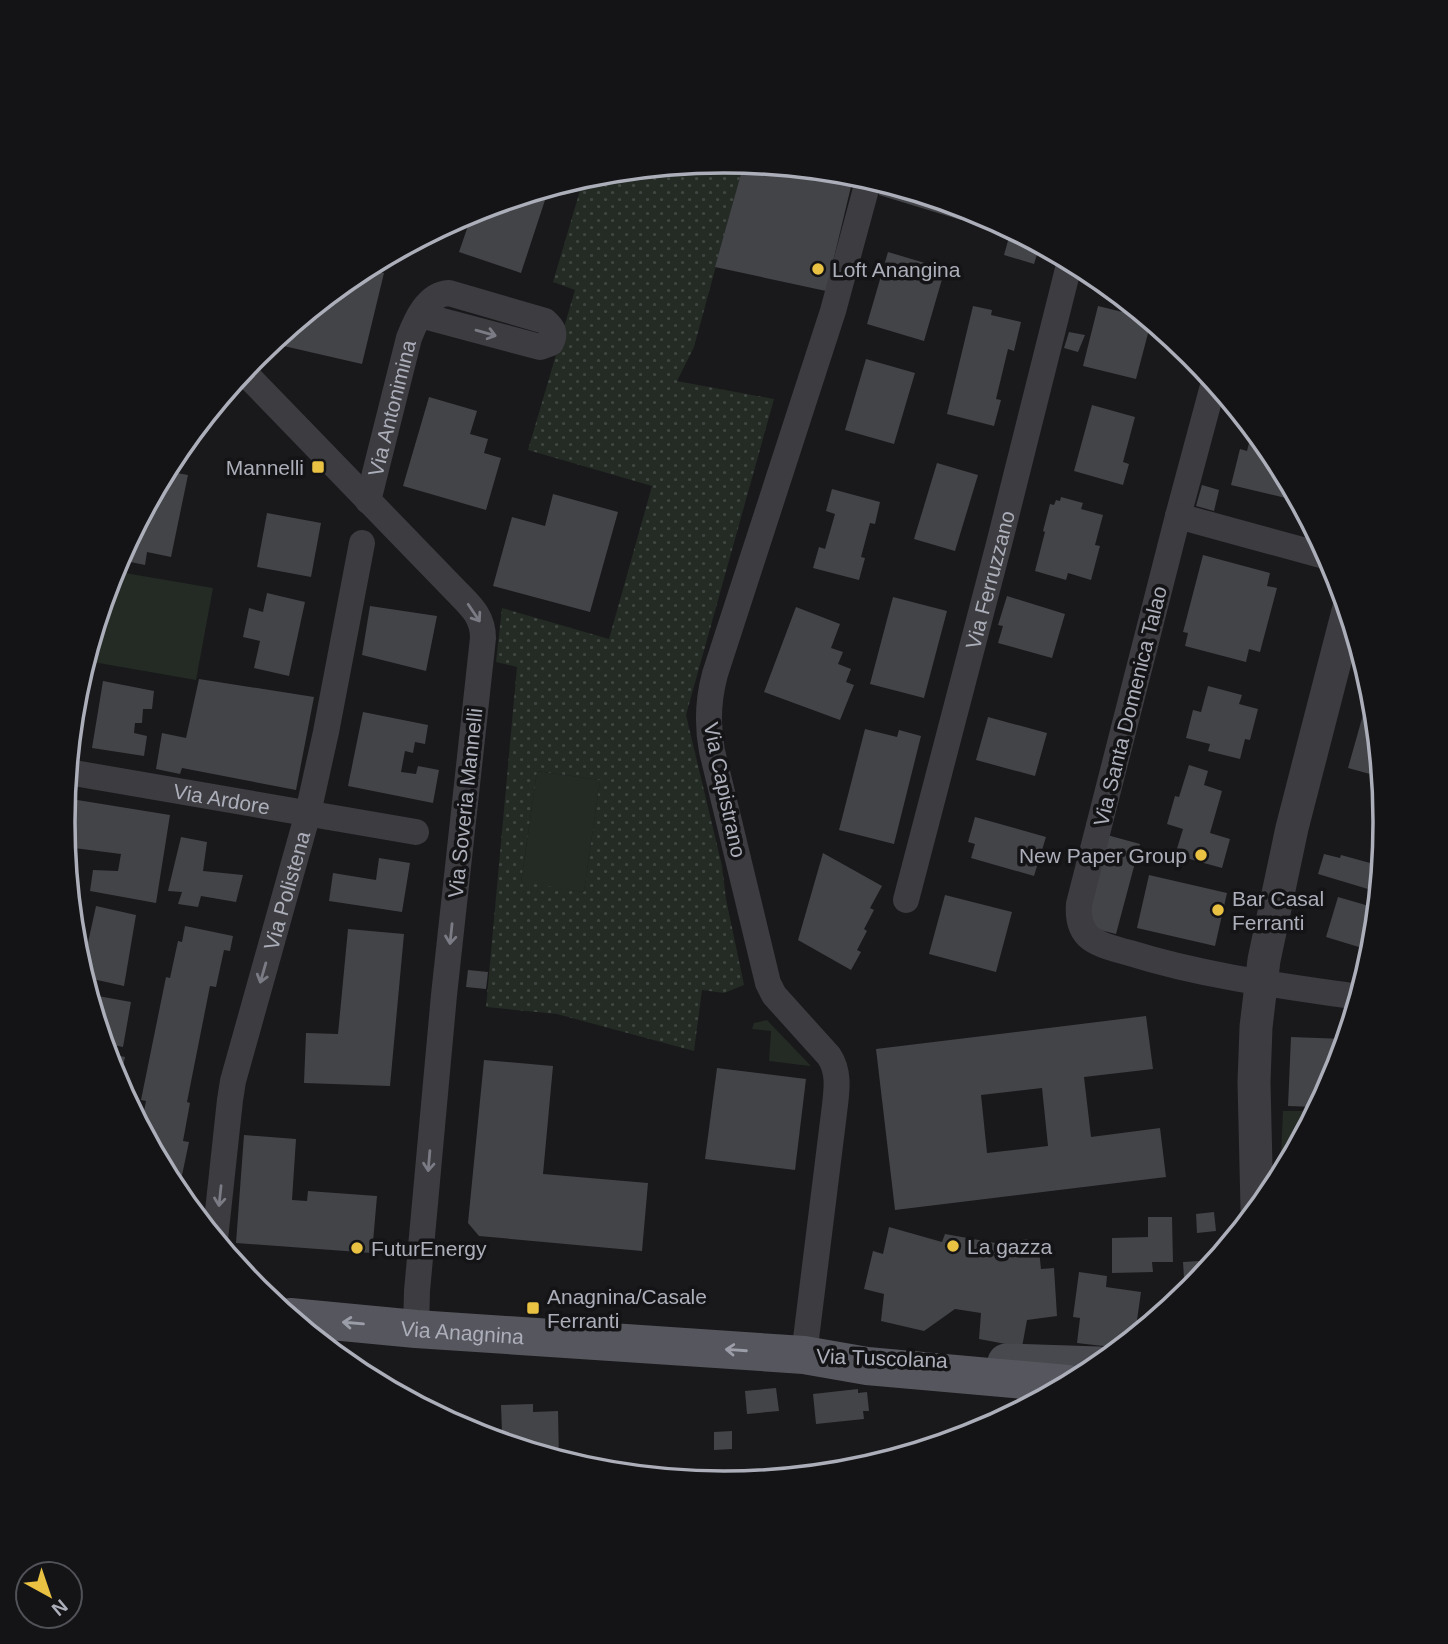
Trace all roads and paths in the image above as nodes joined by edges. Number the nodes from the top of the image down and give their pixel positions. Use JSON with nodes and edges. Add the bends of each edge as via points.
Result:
{"nodes":[{"id":1,"x":866,"y":189,"type":"edge"},
{"id":2,"x":1067,"y":272,"type":"edge"},
{"id":3,"x":420,"y":315,"type":"dead end"},
{"id":4,"x":250,"y":379,"type":"edge"},
{"id":5,"x":1211,"y":393,"type":"edge"},
{"id":6,"x":368,"y":501,"type":"junction"},
{"id":7,"x":1178,"y":516,"type":"junction"},
{"id":8,"x":362,"y":543,"type":"dead end"},
{"id":9,"x":1314,"y":553,"type":"edge"},
{"id":10,"x":1343,"y":629,"type":"edge"},
{"id":11,"x":78,"y":774,"type":"edge"},
{"id":12,"x":308,"y":813,"type":"junction"},
{"id":13,"x":416,"y":832,"type":"dead end"},
{"id":14,"x":906,"y":900,"type":"dead end"},
{"id":15,"x":1261,"y":982,"type":"junction"},
{"id":16,"x":1349,"y":996,"type":"edge"},
{"id":17,"x":1257,"y":1191,"type":"edge"},
{"id":18,"x":216,"y":1226,"type":"edge"},
{"id":19,"x":306,"y":1319,"type":"edge"},
{"id":20,"x":416,"y":1329,"type":"junction"},
{"id":21,"x":804,"y":1355,"type":"junction"},
{"id":22,"x":1079,"y":1364,"type":"edge"},
{"id":23,"x":1050,"y":1382,"type":"edge"}],
"edges":[{"from":1,"to":21,"type":"street","name":"Via Capistrano","via":[[836,302],[715,674],[709,710],[712,751],[768,983],[835,1068],[835,1105]]},
{"from":2,"to":14,"type":"street","name":"Via Ferruzzano"},
{"from":3,"to":6,"type":"street","name":"Via Antonimina","via":[[409,338]]},
{"from":4,"to":6,"type":"street","name":"Via Soveria Mannelli"},
{"from":5,"to":7,"type":"street","name":"Via Santa Domenica Talao"},
{"from":6,"to":20,"type":"street","name":"Via Soveria Mannelli","one_way":true,"via":[[474,610],[483,632],[444,995]]},
{"from":7,"to":9,"type":"street"},
{"from":7,"to":15,"type":"street","name":"Via Santa Domenica Talao","via":[[1079,904],[1079,919],[1090,938],[1120,950]]},
{"from":8,"to":12,"type":"street","name":"Via Polistena"},
{"from":10,"to":15,"type":"street","via":[[1292,828]]},
{"from":11,"to":12,"type":"street","name":"Via Ardore"},
{"from":12,"to":13,"type":"street","name":"Via Ardore"},
{"from":12,"to":18,"type":"street","name":"Via Polistena","one_way":true,"via":[[233,1081]]},
{"from":15,"to":16,"type":"street","name":"Via Santa Domenica Talao"},
{"from":15,"to":17,"type":"street","via":[[1254,1082]]},
{"from":20,"to":19,"type":"main road","name":"Via Anagnina","one_way":true},
{"from":21,"to":20,"type":"main road","name":"Via Anagnina","one_way":true},
{"from":21,"to":22,"type":"main road","name":"Via Tuscolana"},
{"from":21,"to":23,"type":"main road","name":"Via Tuscolana","via":[[867,1366]]}]}
